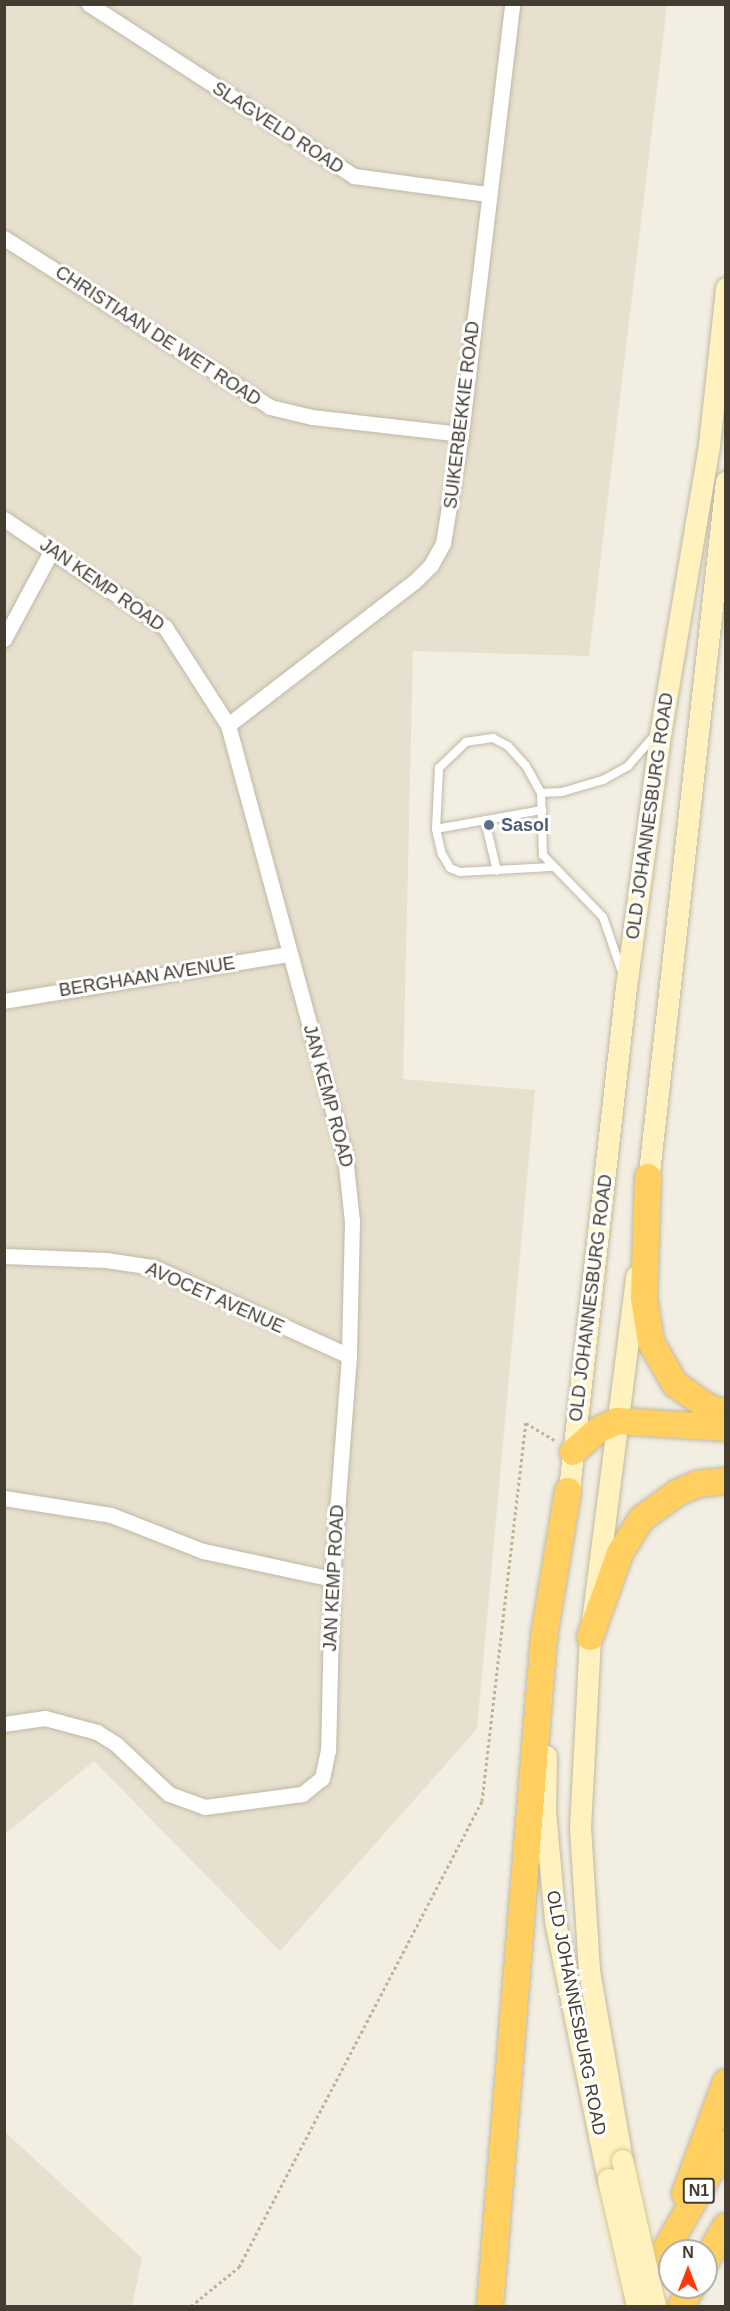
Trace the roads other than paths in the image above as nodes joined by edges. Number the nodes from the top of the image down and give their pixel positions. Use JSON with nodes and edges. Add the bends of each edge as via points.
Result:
{"nodes":[{"id":1,"x":89,"y":4,"type":"edge"},
{"id":2,"x":512,"y":4,"type":"edge"},
{"id":3,"x":488,"y":194,"type":"junction"},
{"id":4,"x":4,"y":238,"type":"edge"},
{"id":5,"x":726,"y":288,"type":"edge"},
{"id":6,"x":460,"y":434,"type":"junction"},
{"id":7,"x":726,"y":481,"type":"edge"},
{"id":8,"x":4,"y":519,"type":"edge"},
{"id":9,"x":52,"y":550,"type":"junction"},
{"id":10,"x":4,"y":639,"type":"edge"},
{"id":11,"x":228,"y":725,"type":"junction"},
{"id":12,"x":661,"y":729,"type":"junction"},
{"id":13,"x":541,"y":793,"type":"junction"},
{"id":14,"x":542,"y":810,"type":"junction"},
{"id":15,"x":485,"y":820,"type":"junction"},
{"id":16,"x":436,"y":829,"type":"junction"},
{"id":17,"x":551,"y":867,"type":"junction"},
{"id":18,"x":497,"y":871,"type":"junction"},
{"id":19,"x":289,"y":954,"type":"junction"},
{"id":20,"x":626,"y":987,"type":"junction"},
{"id":21,"x":4,"y":1001,"type":"edge"},
{"id":22,"x":648,"y":1178,"type":"junction"},
{"id":23,"x":4,"y":1256,"type":"edge"},
{"id":24,"x":349,"y":1356,"type":"junction"},
{"id":25,"x":726,"y":1414,"type":"edge"},
{"id":26,"x":617,"y":1421,"type":"junction"},
{"id":27,"x":726,"y":1428,"type":"edge"},
{"id":28,"x":573,"y":1452,"type":"junction"},
{"id":29,"x":726,"y":1481,"type":"edge"},
{"id":30,"x":568,"y":1491,"type":"junction"},
{"id":31,"x":4,"y":1498,"type":"edge"},
{"id":32,"x":332,"y":1579,"type":"junction"},
{"id":33,"x":590,"y":1637,"type":"junction"},
{"id":34,"x":4,"y":1724,"type":"edge"},
{"id":35,"x":726,"y":2082,"type":"edge"},
{"id":36,"x":726,"y":2144,"type":"edge"},
{"id":37,"x":726,"y":2226,"type":"edge"},
{"id":38,"x":672,"y":2238,"type":"junction"},
{"id":39,"x":718,"y":2240,"type":"edge"},
{"id":40,"x":490,"y":2307,"type":"edge"},
{"id":41,"x":635,"y":2307,"type":"edge"},
{"id":42,"x":655,"y":2307,"type":"edge"}],
"edges":[{"from":1,"to":3,"type":"street","name":"SLAGVELD ROAD","via":[[354,176]]},
{"from":2,"to":3,"type":"street","name":"SUIKERBEKKIE ROAD"},
{"from":3,"to":6,"type":"street","name":"SUIKERBEKKIE ROAD"},
{"from":4,"to":6,"type":"street","name":"CHRISTIAAN DE WET ROAD","via":[[270,407],[312,417]]},
{"from":5,"to":12,"type":"main road","name":"OLD JOHANNESBURG ROAD","via":[[699,511]]},
{"from":6,"to":11,"type":"street","name":"SUIKERBEKKIE ROAD","via":[[446,531],[437,556],[424,574]]},
{"from":7,"to":22,"type":"main road","name":"OLD JOHANNESBURG ROAD"},
{"from":8,"to":9,"type":"street","name":"JAN KEMP ROAD"},
{"from":9,"to":10,"type":"street"},
{"from":9,"to":11,"type":"street","name":"JAN KEMP ROAD","via":[[165,627]]},
{"from":11,"to":19,"type":"street","name":"JAN KEMP ROAD"},
{"from":12,"to":13,"type":"lane","via":[[628,766],[611,777],[562,792]]},
{"from":12,"to":20,"type":"main road","name":"OLD JOHANNESBURG ROAD"},
{"from":13,"to":14,"type":"lane"},
{"from":13,"to":16,"type":"lane","via":[[526,766],[508,746],[493,738],[466,742],[439,768]]},
{"from":14,"to":15,"type":"lane"},
{"from":14,"to":17,"type":"lane","via":[[541,845]]},
{"from":15,"to":16,"type":"lane"},
{"from":15,"to":18,"type":"lane"},
{"from":16,"to":18,"type":"lane","via":[[450,868]]},
{"from":17,"to":18,"type":"lane"},
{"from":17,"to":20,"type":"lane","via":[[585,894],[603,917]]},
{"from":19,"to":21,"type":"street","name":"BERGHAAN AVENUE"},
{"from":19,"to":24,"type":"street","name":"JAN KEMP ROAD","via":[[349,1175]]},
{"from":20,"to":28,"type":"main road","name":"OLD JOHANNESBURG ROAD"},
{"from":22,"to":25,"type":"highway","via":[[644,1298],[651,1342],[675,1384],[698,1402]]},
{"from":22,"to":26,"type":"main road","name":"OLD JOHANNESBURG ROAD"},
{"from":23,"to":24,"type":"street","name":"AVOCET AVENUE","via":[[106,1260],[153,1267]]},
{"from":24,"to":32,"type":"street","name":"JAN KEMP ROAD"},
{"from":26,"to":27,"type":"highway"},
{"from":26,"to":28,"type":"highway","via":[[598,1430]]},
{"from":26,"to":33,"type":"main road","name":"OLD JOHANNESBURG ROAD"},
{"from":28,"to":30,"type":"main road","name":"OLD JOHANNESBURG ROAD"},
{"from":29,"to":33,"type":"highway","via":[[697,1484],[677,1492],[641,1519],[620,1553]]},
{"from":30,"to":40,"type":"highway","via":[[544,1636]]},
{"from":30,"to":41,"type":"main road","name":"OLD JOHANNESBURG ROAD","bridge":true,"via":[[544,1811],[555,1921]]},
{"from":31,"to":32,"type":"street","via":[[111,1515],[203,1551]]},
{"from":32,"to":34,"type":"street","name":"JAN KEMP ROAD","via":[[328,1761],[318,1783],[291,1796],[215,1807],[196,1805],[169,1794],[116,1744],[97,1732],[45,1718]]},
{"from":33,"to":42,"type":"main road","name":"OLD JOHANNESBURG ROAD","bridge":true,"via":[[582,1752],[583,1897],[596,2022]]},
{"from":35,"to":38,"type":"highway","via":[[705,2132]]},
{"from":36,"to":38,"type":"highway","number":"N1"},
{"from":37,"to":39,"type":"highway","number":"N1"},
{"from":38,"to":41,"type":"highway","number":"N1"}]}
